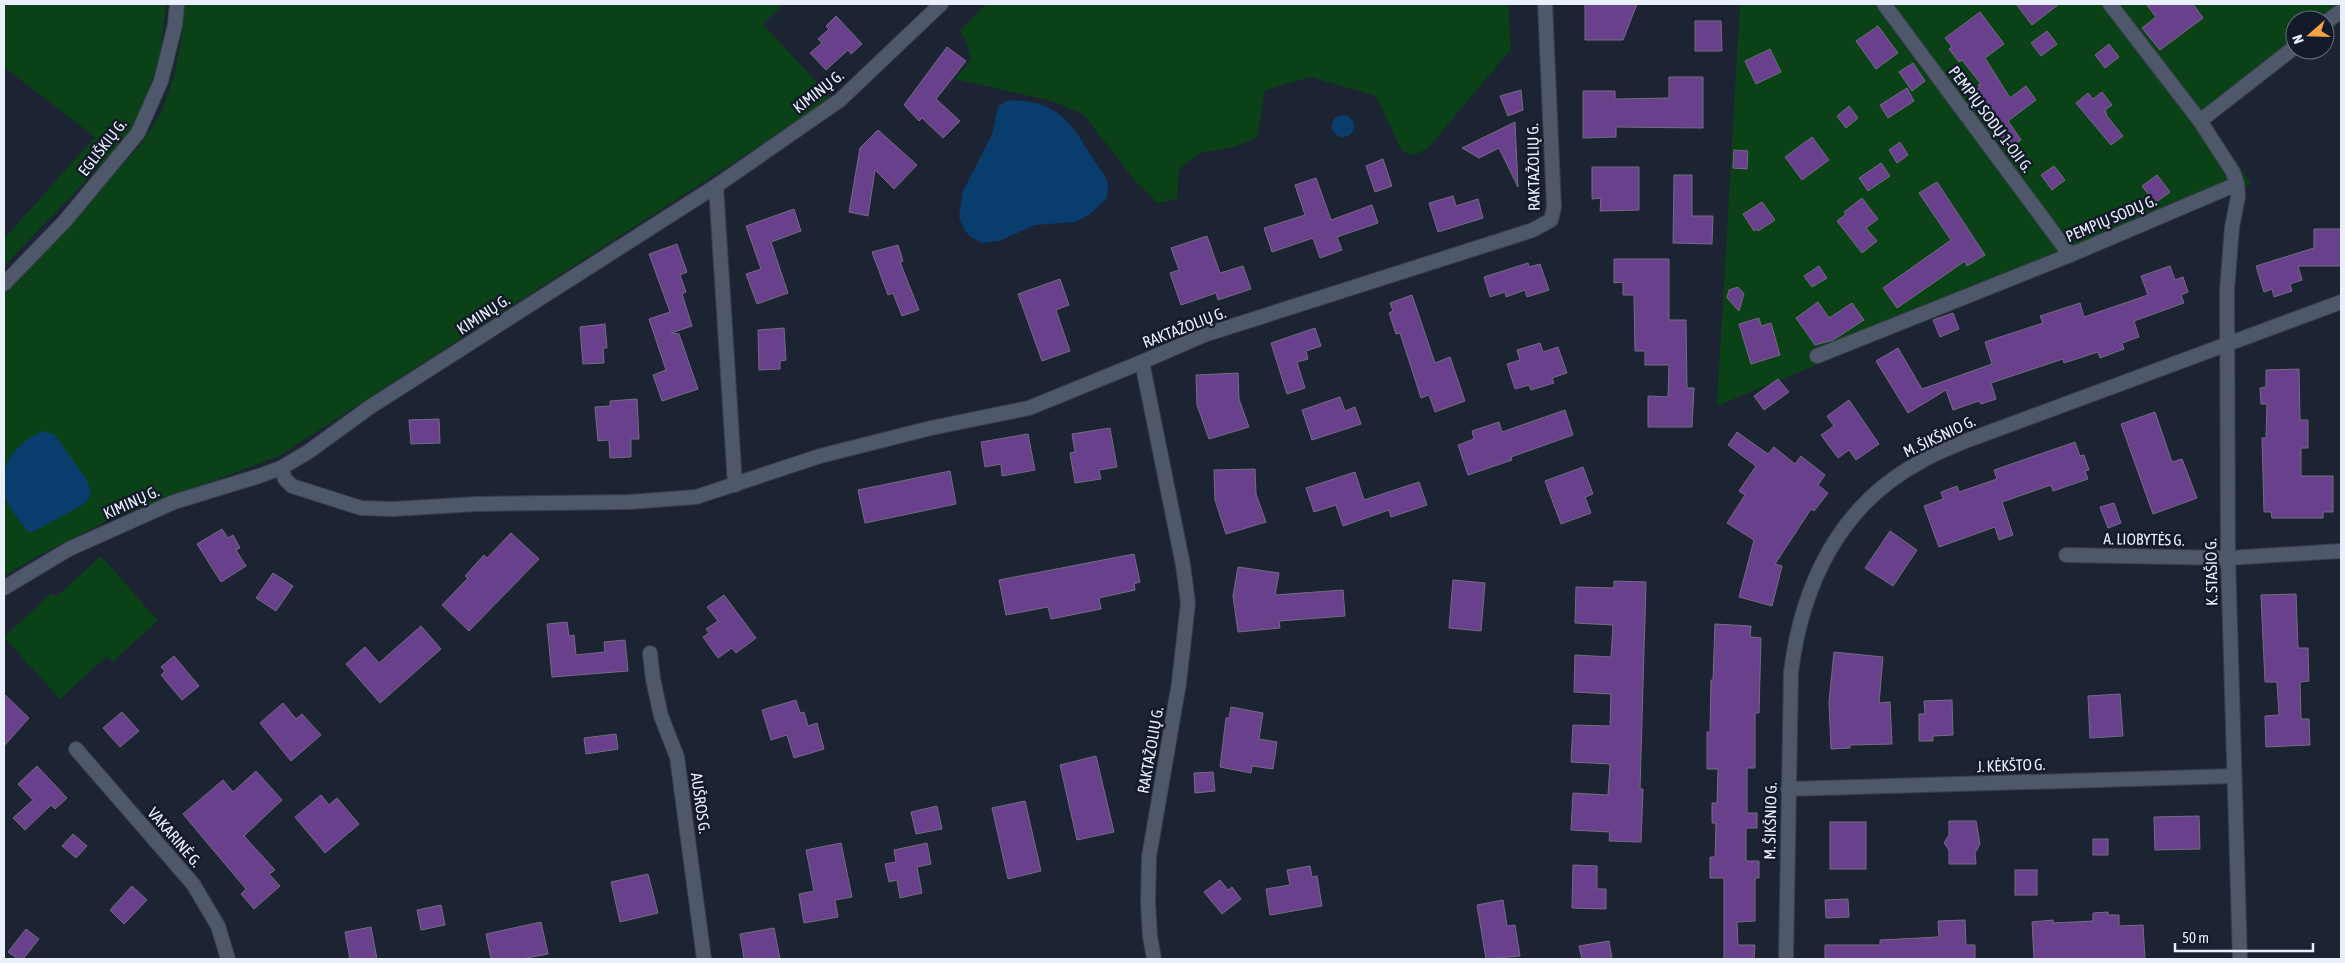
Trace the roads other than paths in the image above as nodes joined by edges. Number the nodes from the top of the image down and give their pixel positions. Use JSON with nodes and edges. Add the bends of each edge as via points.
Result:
{"nodes":[{"id":1,"x":177,"y":4,"type":"edge"},
{"id":2,"x":941,"y":4,"type":"edge"},
{"id":3,"x":1545,"y":4,"type":"edge"},
{"id":4,"x":1884,"y":4,"type":"edge"},
{"id":5,"x":2110,"y":4,"type":"edge"},
{"id":6,"x":2336,"y":4,"type":"edge"},
{"id":7,"x":2341,"y":11,"type":"edge"},
{"id":8,"x":2285,"y":55,"type":"edge"},
{"id":9,"x":2200,"y":121,"type":"junction"},
{"id":10,"x":2237,"y":184,"type":"junction"},
{"id":11,"x":716,"y":186,"type":"junction"},
{"id":12,"x":2070,"y":255,"type":"junction"},
{"id":13,"x":4,"y":284,"type":"edge"},
{"id":14,"x":2341,"y":302,"type":"edge"},
{"id":15,"x":2227,"y":345,"type":"junction"},
{"id":16,"x":1817,"y":356,"type":"dead end"},
{"id":17,"x":1142,"y":362,"type":"junction"},
{"id":18,"x":281,"y":468,"type":"junction"},
{"id":19,"x":735,"y":485,"type":"junction"},
{"id":20,"x":2341,"y":551,"type":"edge"},
{"id":21,"x":2066,"y":555,"type":"dead end"},
{"id":22,"x":2228,"y":558,"type":"junction"},
{"id":23,"x":4,"y":588,"type":"edge"},
{"id":24,"x":650,"y":654,"type":"dead end"},
{"id":25,"x":76,"y":749,"type":"dead end"},
{"id":26,"x":2234,"y":776,"type":"junction"},
{"id":27,"x":1788,"y":789,"type":"junction"},
{"id":28,"x":228,"y":959,"type":"edge"},
{"id":29,"x":704,"y":959,"type":"edge"},
{"id":30,"x":1154,"y":959,"type":"edge"},
{"id":31,"x":1786,"y":959,"type":"edge"},
{"id":32,"x":2240,"y":959,"type":"edge"}],
"edges":[{"from":1,"to":13,"type":"street","name":"EGLIŠKIŲ G.","via":[[161,81],[138,133],[65,221]]},
{"from":2,"to":11,"type":"street","name":"KIMINŲ G.","via":[[840,100]]},
{"from":3,"to":17,"type":"street","name":"RAKTAŽOLIŲ G.","via":[[1552,220],[1533,230],[1204,335]]},
{"from":4,"to":12,"type":"street","name":"PEMPIŲ SODŲ 1-OJI G."},
{"from":5,"to":9,"type":"street"},
{"from":6,"to":7,"type":"street"},
{"from":8,"to":9,"type":"street"},
{"from":9,"to":10,"type":"street","via":[[2233,172]]},
{"from":10,"to":12,"type":"street","name":"PEMPIŲ SODŲ G."},
{"from":10,"to":15,"type":"street","name":"K. STAŠIO G.","via":[[2226,290]]},
{"from":11,"to":18,"type":"street","name":"KIMINŲ G.","via":[[370,407]]},
{"from":11,"to":19,"type":"street"},
{"from":12,"to":16,"type":"street","name":"PEMPIŲ SODŲ G."},
{"from":14,"to":15,"type":"street","name":"M. ŠIKŠNIO G."},
{"from":15,"to":22,"type":"street","name":"K. STAŠIO G."},
{"from":15,"to":27,"type":"street","name":"M. ŠIKŠNIO G.","via":[[1963,442],[1921,461],[1873,494],[1832,543],[1804,606],[1791,672]]},
{"from":17,"to":19,"type":"street","via":[[1029,408],[820,456]]},
{"from":17,"to":30,"type":"street","name":"RAKTAŽOLIŲ G.","via":[[1188,603],[1179,683],[1149,857],[1148,903]]},
{"from":18,"to":19,"type":"street","via":[[292,486],[361,508],[393,510],[477,504],[629,502],[696,497]]},
{"from":18,"to":23,"type":"street","name":"KIMINŲ G.","via":[[174,502],[68,549]]},
{"from":20,"to":22,"type":"street","name":"A. LIOBYTĖS G."},
{"from":21,"to":22,"type":"street","name":"A. LIOBYTĖS G."},
{"from":22,"to":26,"type":"street","name":"K. STAŠIO G."},
{"from":24,"to":29,"type":"street","name":"AUŠROS G.","via":[[661,716],[677,757]]},
{"from":25,"to":28,"type":"street","name":"VAKARINĖ G.","via":[[193,884],[218,926]]},
{"from":26,"to":27,"type":"street","name":"J. KĖKŠTO G."},
{"from":26,"to":32,"type":"street","name":"K. STAŠIO G."},
{"from":27,"to":31,"type":"street","name":"M. ŠIKŠNIO G."}]}
